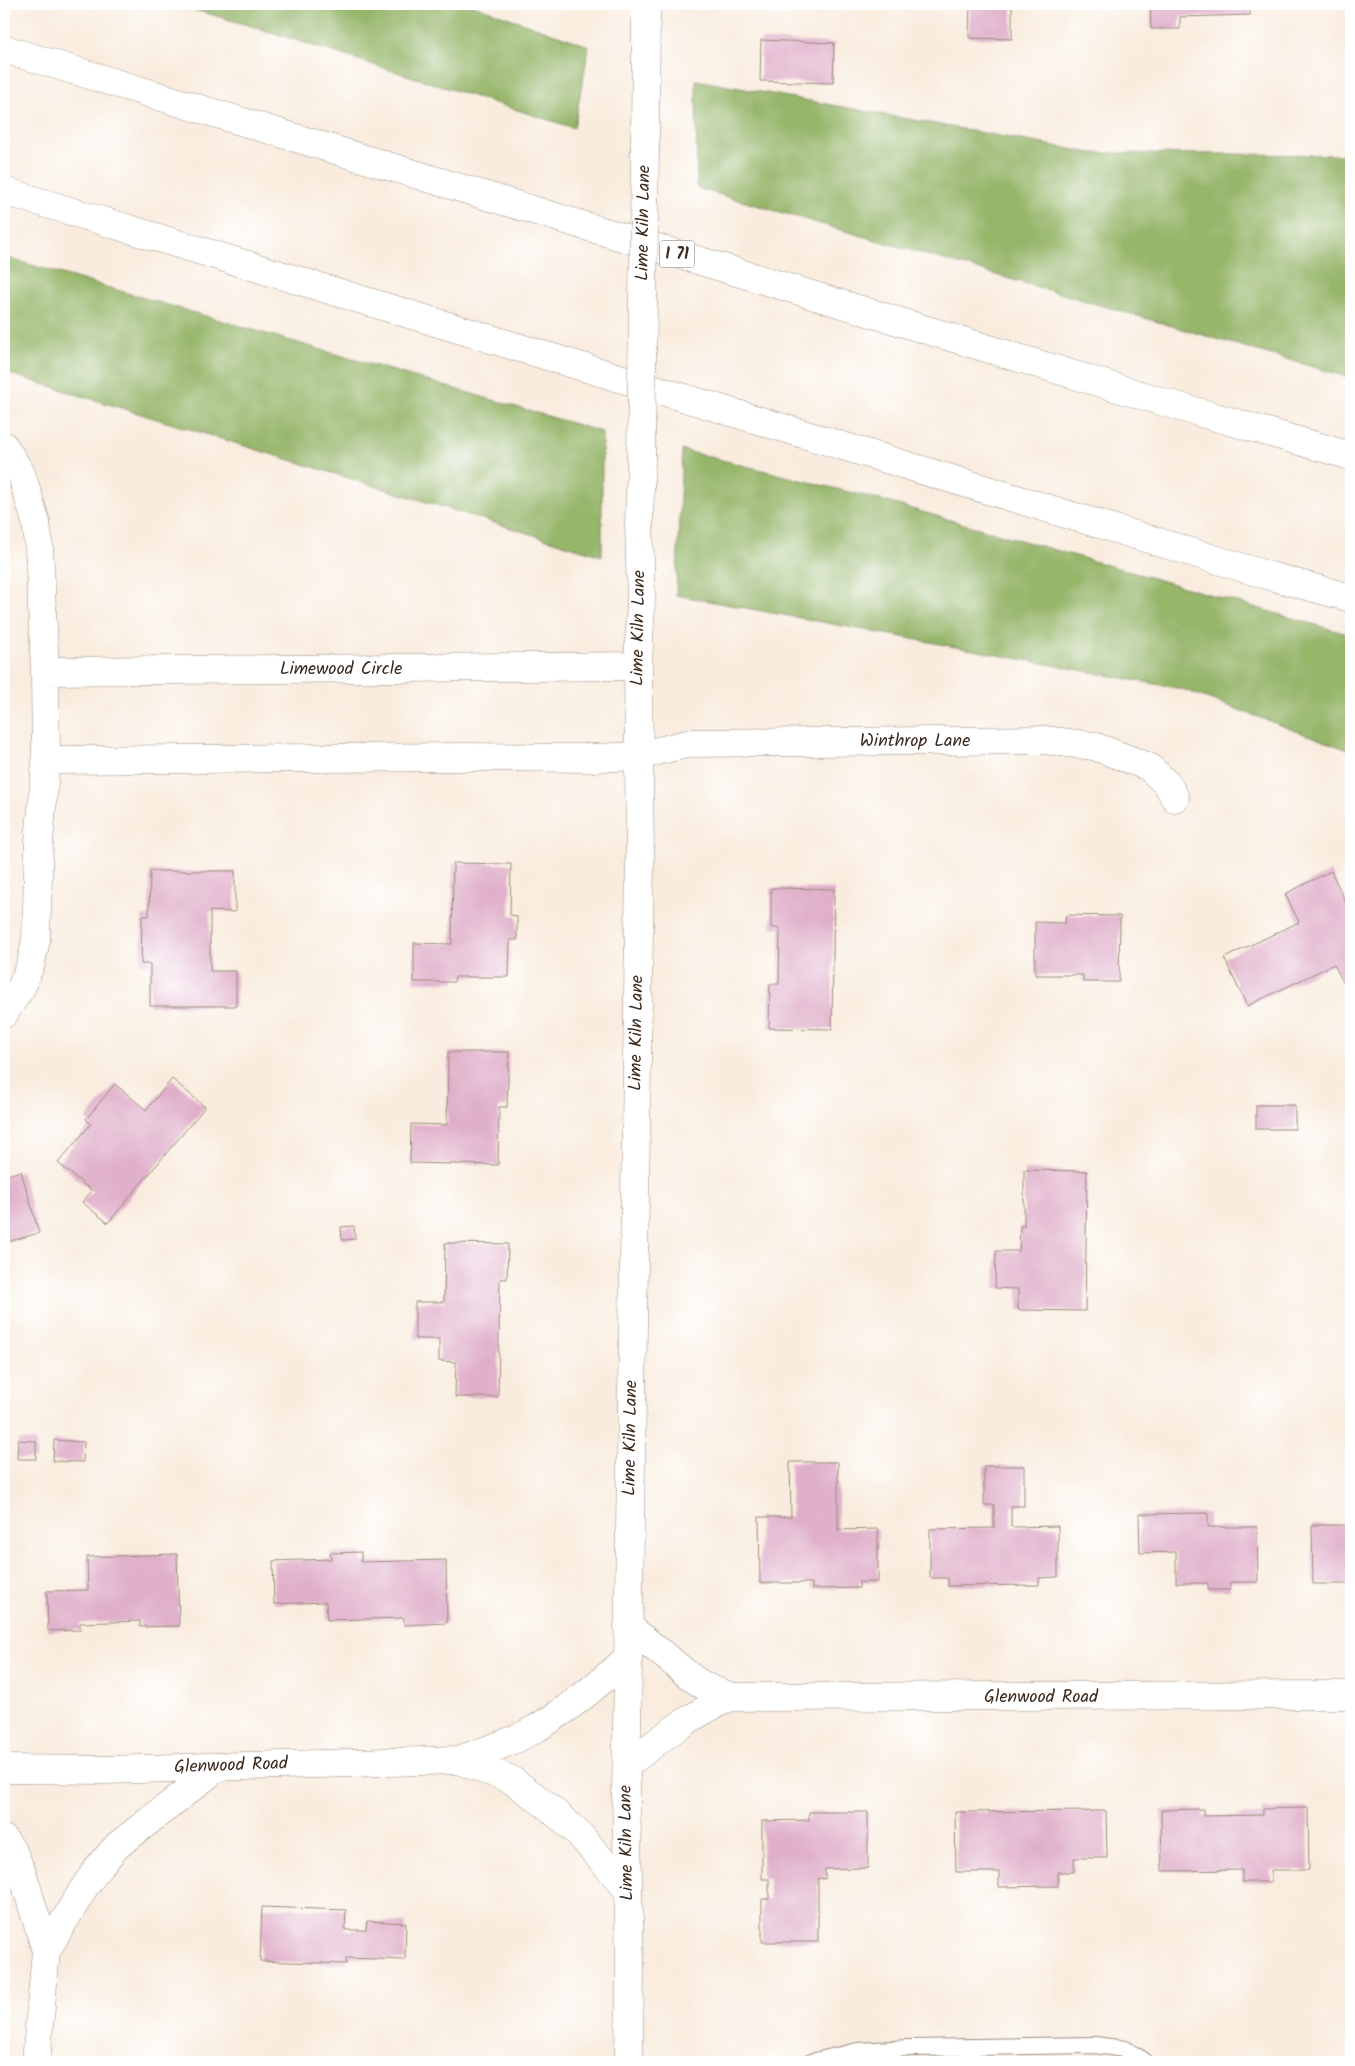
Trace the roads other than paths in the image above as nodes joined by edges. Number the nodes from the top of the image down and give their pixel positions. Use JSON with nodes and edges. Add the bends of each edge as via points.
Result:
{"nodes":[{"id":1,"x":646,"y":4,"type":"edge"},
{"id":2,"x":4,"y":48,"type":"edge"},
{"id":3,"x":4,"y":191,"type":"edge"},
{"id":4,"x":4,"y":446,"type":"edge"},
{"id":5,"x":1351,"y":456,"type":"edge"},
{"id":6,"x":1351,"y":598,"type":"edge"},
{"id":7,"x":638,"y":666,"type":"junction"},
{"id":8,"x":45,"y":671,"type":"junction"},
{"id":9,"x":637,"y":756,"type":"junction"},
{"id":10,"x":46,"y":760,"type":"junction"},
{"id":11,"x":1175,"y":798,"type":"dead end"},
{"id":12,"x":4,"y":1014,"type":"edge"},
{"id":13,"x":628,"y":1626,"type":"junction"},
{"id":14,"x":628,"y":1658,"type":"junction"},
{"id":15,"x":1351,"y":1695,"type":"edge"},
{"id":16,"x":731,"y":1697,"type":"junction"},
{"id":17,"x":458,"y":1760,"type":"junction"},
{"id":18,"x":627,"y":1765,"type":"junction"},
{"id":19,"x":218,"y":1767,"type":"junction"},
{"id":20,"x":4,"y":1769,"type":"edge"},
{"id":21,"x":4,"y":1840,"type":"edge"},
{"id":22,"x":628,"y":1890,"type":"junction"},
{"id":23,"x":46,"y":1951,"type":"junction"},
{"id":24,"x":870,"y":2056,"type":"edge"},
{"id":25,"x":36,"y":2062,"type":"edge"},
{"id":26,"x":629,"y":2062,"type":"edge"},
{"id":27,"x":811,"y":2062,"type":"edge"},
{"id":28,"x":1143,"y":2062,"type":"edge"}],
"edges":[{"from":1,"to":7,"type":"main road","name":"Lime Kiln Lane","bridge":true},
{"from":2,"to":5,"type":"main road","number":"I 71","via":[[1170,404]]},
{"from":3,"to":6,"type":"main road"},
{"from":4,"to":8,"type":"main road","via":[[21,473],[36,522]]},
{"from":7,"to":8,"type":"main road","name":"Limewood Circle"},
{"from":7,"to":9,"type":"main road","name":"Lime Kiln Lane"},
{"from":8,"to":10,"type":"main road"},
{"from":9,"to":10,"type":"main road"},
{"from":9,"to":11,"type":"main road","name":"Winthrop Lane","via":[[691,743],[1075,742],[1149,767],[1168,785]]},
{"from":9,"to":13,"type":"main road","name":"Lime Kiln Lane","via":[[640,863]]},
{"from":10,"to":12,"type":"main road","via":[[36,939],[22,986]]},
{"from":13,"to":14,"type":"main road","name":"Lime Kiln Lane"},
{"from":13,"to":16,"type":"main road","name":"Glenwood Road","via":[[692,1678]]},
{"from":14,"to":17,"type":"main road","name":"Glenwood Road","via":[[582,1697],[527,1734]]},
{"from":14,"to":18,"type":"main road","name":"Lime Kiln Lane"},
{"from":15,"to":16,"type":"main road","name":"Glenwood Road"},
{"from":16,"to":18,"type":"main road","name":"Glenwood Road","via":[[690,1718]]},
{"from":17,"to":19,"type":"main road","name":"Glenwood Road"},
{"from":17,"to":22,"type":"main road","name":"Glenwood Road","via":[[510,1779],[530,1792],[566,1820]]},
{"from":18,"to":22,"type":"main road","name":"Lime Kiln Lane"},
{"from":19,"to":20,"type":"main road","name":"Glenwood Road"},
{"from":19,"to":23,"type":"main road","via":[[118,1845],[84,1888]]},
{"from":21,"to":23,"type":"main road","via":[[22,1872]]},
{"from":22,"to":26,"type":"main road","name":"Lime Kiln Lane"},
{"from":23,"to":25,"type":"main road"},
{"from":24,"to":27,"type":"lane","via":[[858,2051]]},
{"from":24,"to":28,"type":"lane","via":[[1095,2045],[1124,2049]]}]}
